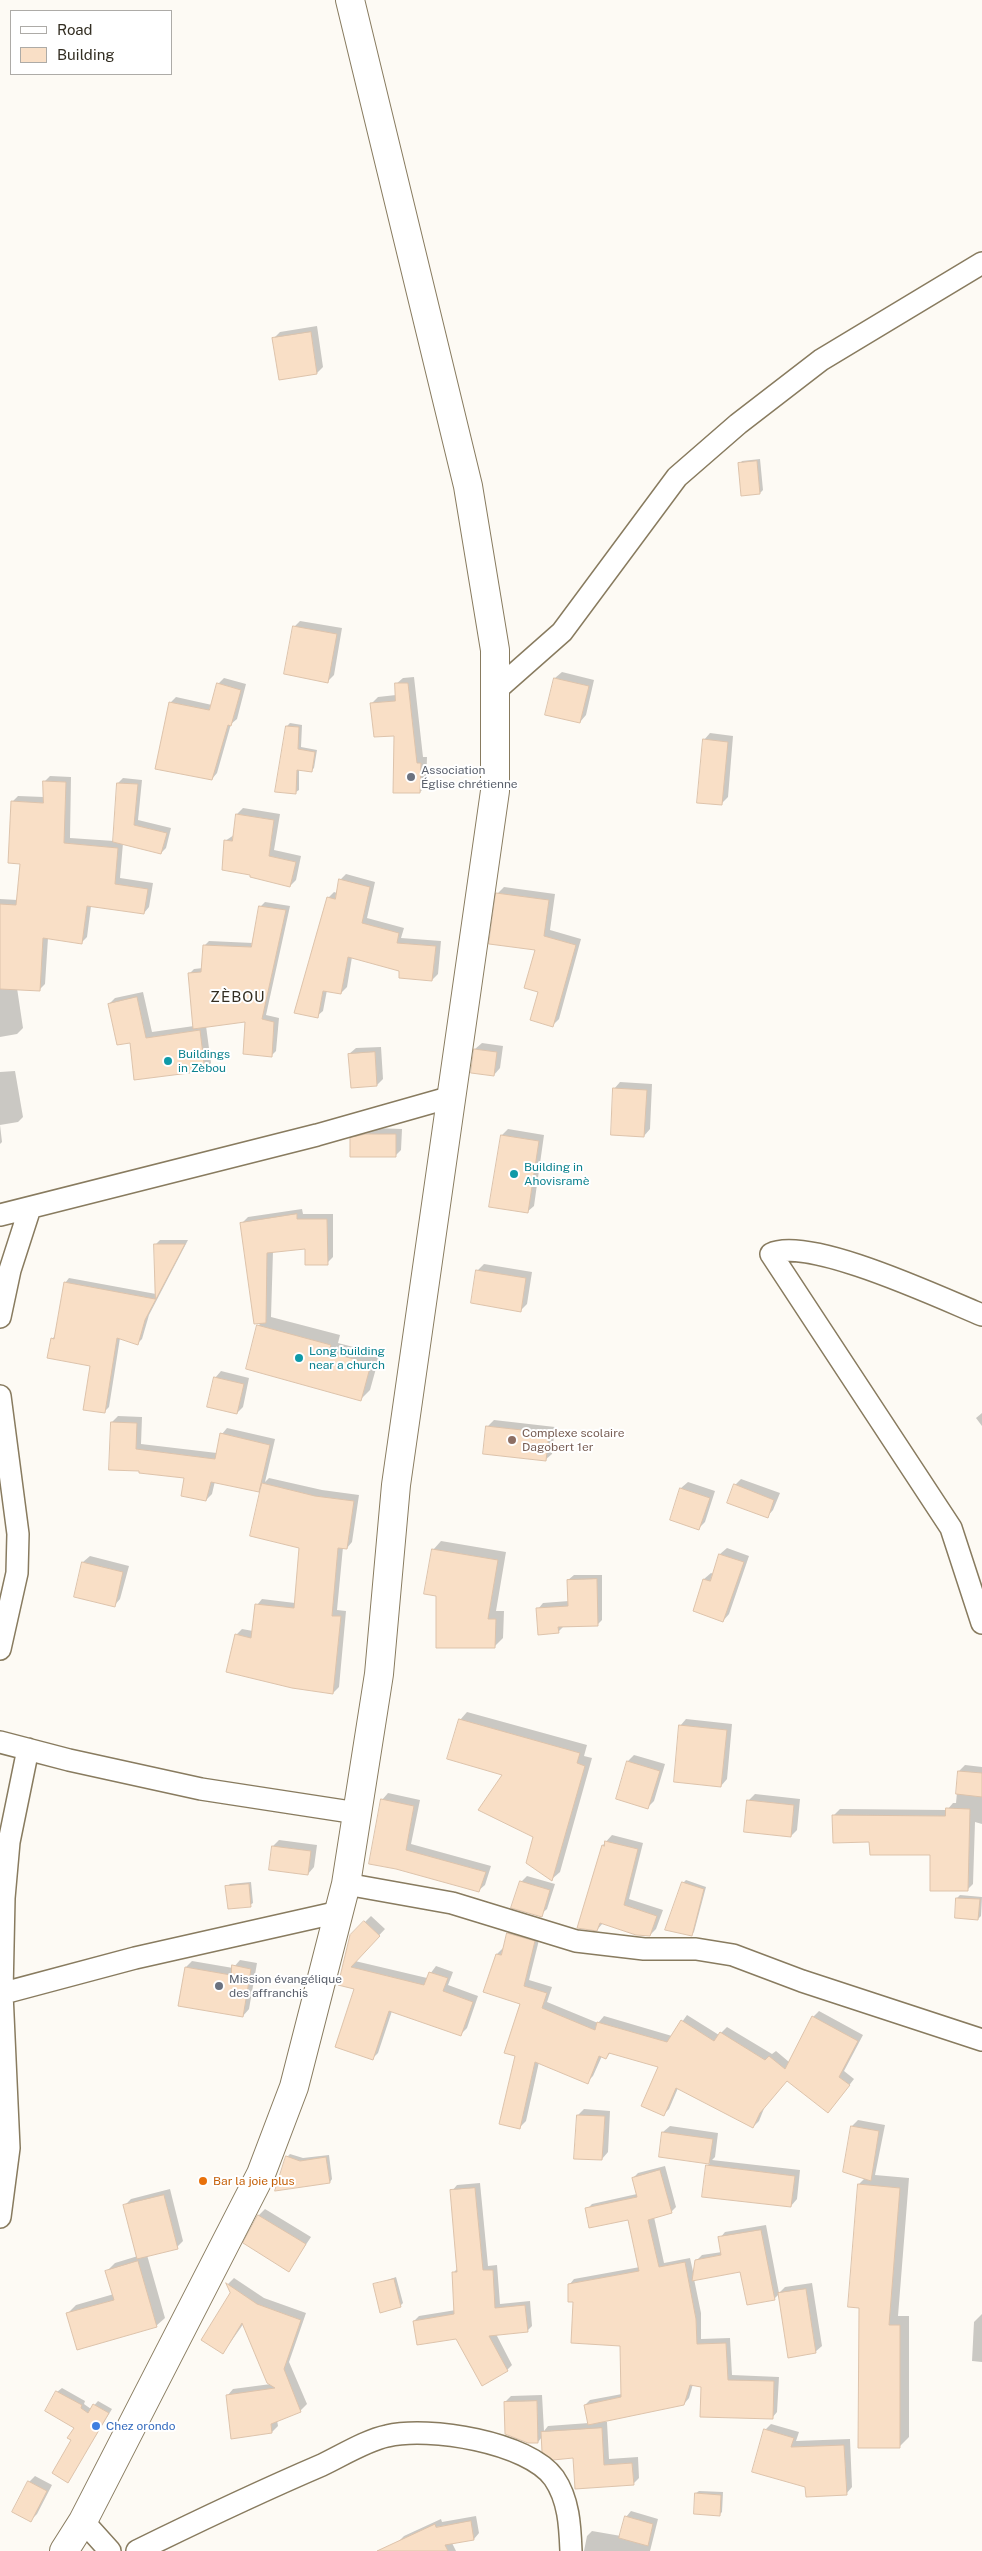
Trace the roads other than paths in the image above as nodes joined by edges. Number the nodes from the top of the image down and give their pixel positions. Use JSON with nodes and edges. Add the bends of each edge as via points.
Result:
{"nodes":[{"id":1,"x":350,"y":0,"type":"edge"},
{"id":2,"x":982,"y":263,"type":"edge"},
{"id":3,"x":494,"y":692,"type":"junction"},
{"id":4,"x":451,"y":1097,"type":"junction"},
{"id":5,"x":30,"y":1208,"type":"junction"},
{"id":6,"x":0,"y":1215,"type":"edge"},
{"id":7,"x":982,"y":1315,"type":"edge"},
{"id":8,"x":0,"y":1317,"type":"edge"},
{"id":9,"x":0,"y":1396,"type":"edge"},
{"id":10,"x":982,"y":1623,"type":"edge"},
{"id":11,"x":0,"y":1648,"type":"edge"},
{"id":12,"x":0,"y":1742,"type":"edge"},
{"id":13,"x":28,"y":1749,"type":"junction"},
{"id":14,"x":357,"y":1813,"type":"junction"},
{"id":15,"x":346,"y":1884,"type":"junction"},
{"id":16,"x":339,"y":1912,"type":"junction"},
{"id":17,"x":1,"y":1993,"type":"edge"},
{"id":18,"x":982,"y":2040,"type":"edge"},
{"id":19,"x":0,"y":2217,"type":"edge"},
{"id":20,"x":83,"y":2521,"type":"junction"},
{"id":21,"x":64,"y":2551,"type":"edge"},
{"id":22,"x":110,"y":2551,"type":"edge"},
{"id":23,"x":137,"y":2551,"type":"edge"},
{"id":24,"x":570,"y":2551,"type":"edge"}],
"edges":[{"from":1,"to":3,"type":"street","via":[[468,486],[494,650]]},
{"from":2,"to":3,"type":"street","via":[[821,360],[676,477],[562,632]]},
{"from":3,"to":4,"type":"street","via":[[495,791]]},
{"from":4,"to":5,"type":"street","via":[[317,1135]]},
{"from":4,"to":14,"type":"street","via":[[396,1485],[379,1674]]},
{"from":5,"to":6,"type":"street"},
{"from":5,"to":8,"type":"street","via":[[10,1270]]},
{"from":7,"to":10,"type":"street","via":[[860,1264],[803,1253],[782,1251],[771,1254],[950,1528]]},
{"from":9,"to":11,"type":"street","via":[[18,1534],[17,1572]]},
{"from":12,"to":13,"type":"street"},
{"from":13,"to":14,"type":"street","via":[[201,1789]]},
{"from":13,"to":17,"type":"street","via":[[9,1842]]},
{"from":14,"to":15,"type":"street"},
{"from":15,"to":16,"type":"street"},
{"from":15,"to":18,"type":"street","via":[[452,1902],[576,1941],[696,1949],[733,1955]]},
{"from":16,"to":17,"type":"street","via":[[135,1958]]},
{"from":16,"to":20,"type":"street","via":[[294,2087],[261,2174]]},
{"from":17,"to":19,"type":"street","via":[[9,2148]]},
{"from":20,"to":21,"type":"street"},
{"from":20,"to":22,"type":"street"},
{"from":23,"to":24,"type":"street","via":[[250,2496],[387,2436],[428,2432],[468,2438],[528,2457],[554,2478],[566,2502]]}]}
